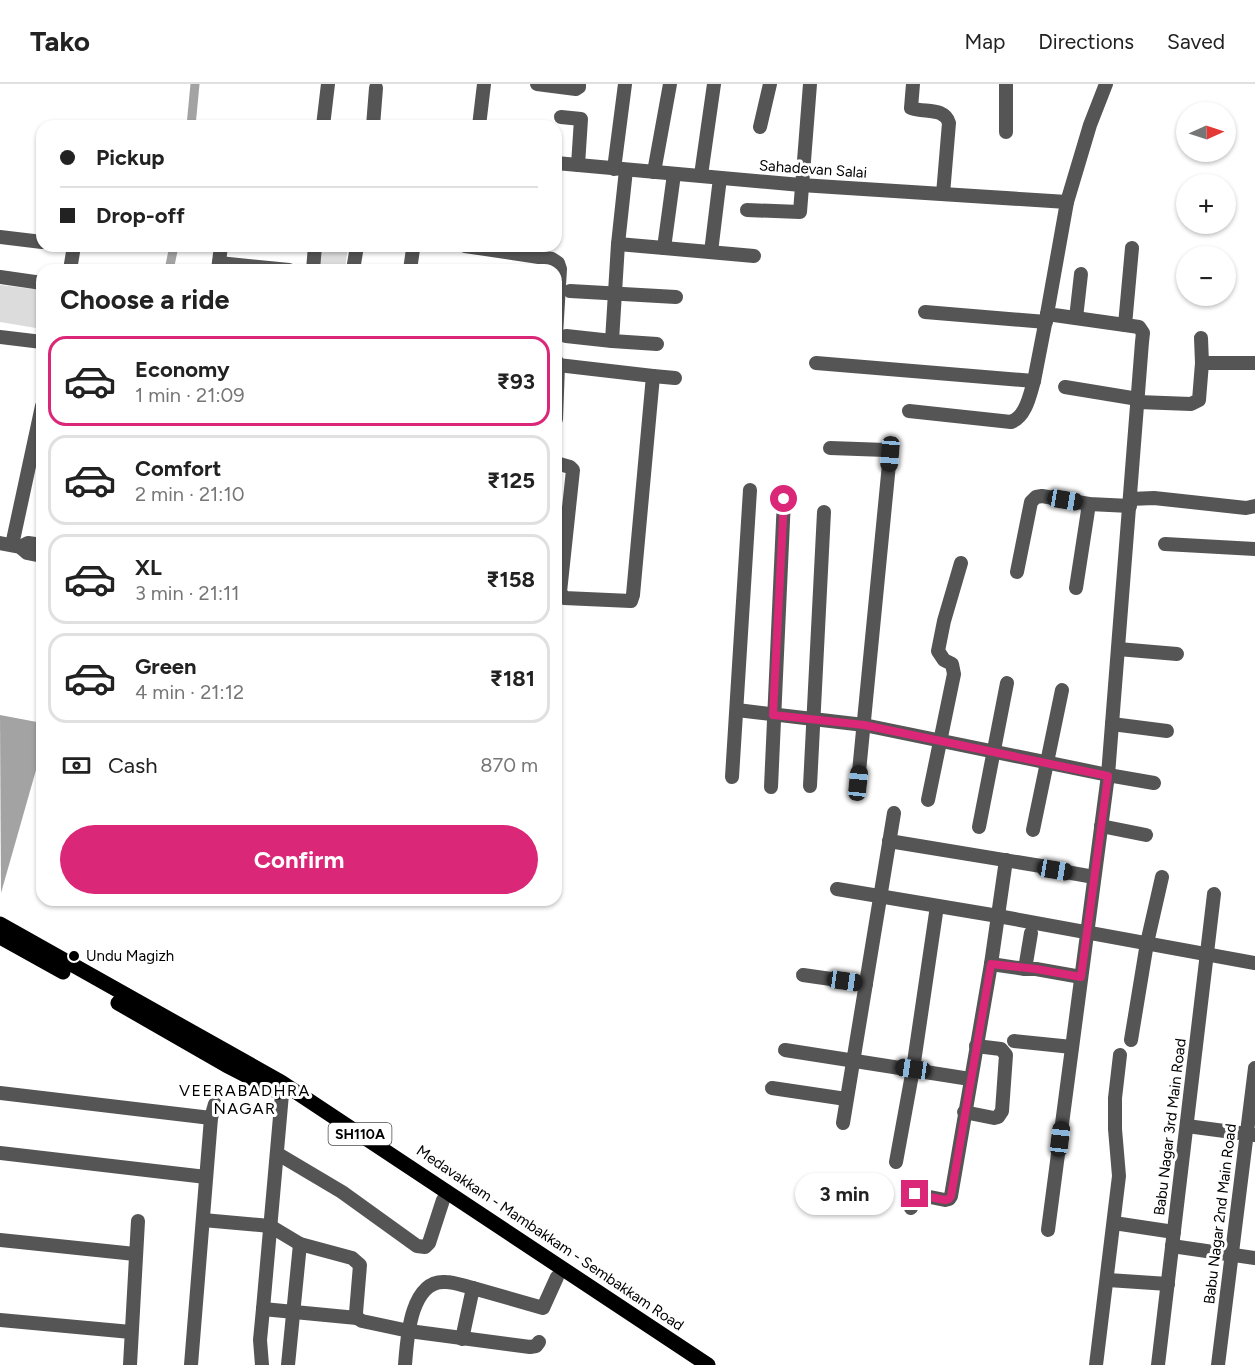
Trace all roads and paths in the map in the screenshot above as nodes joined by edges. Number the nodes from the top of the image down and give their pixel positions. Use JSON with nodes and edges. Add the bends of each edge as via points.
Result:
{"nodes":[{"id":1,"x":328,"y":84,"type":"edge"},
{"id":2,"x":484,"y":84,"type":"edge"},
{"id":3,"x":537,"y":84,"type":"edge"},
{"id":4,"x":579,"y":84,"type":"edge"},
{"id":5,"x":625,"y":84,"type":"edge"},
{"id":6,"x":670,"y":84,"type":"edge"},
{"id":7,"x":714,"y":84,"type":"edge"},
{"id":8,"x":770,"y":84,"type":"edge"},
{"id":9,"x":810,"y":84,"type":"edge"},
{"id":10,"x":913,"y":84,"type":"edge"},
{"id":11,"x":1006,"y":84,"type":"edge"},
{"id":12,"x":1106,"y":84,"type":"edge"},
{"id":13,"x":376,"y":88,"type":"dead end"},
{"id":14,"x":561,"y":117,"type":"dead end"},
{"id":15,"x":324,"y":120,"type":"edge"},
{"id":16,"x":373,"y":120,"type":"edge"},
{"id":17,"x":480,"y":120,"type":"edge"},
{"id":18,"x":760,"y":127,"type":"dead end"},
{"id":19,"x":1006,"y":132,"type":"dead end"},
{"id":20,"x":562,"y":164,"type":"edge"},
{"id":21,"x":578,"y":165,"type":"junction"},
{"id":22,"x":620,"y":169,"type":"junction"},
{"id":23,"x":654,"y":172,"type":"junction"},
{"id":24,"x":674,"y":174,"type":"junction"},
{"id":25,"x":701,"y":176,"type":"junction"},
{"id":26,"x":720,"y":178,"type":"junction"},
{"id":27,"x":801,"y":185,"type":"junction"},
{"id":28,"x":943,"y":194,"type":"junction"},
{"id":29,"x":1067,"y":202,"type":"junction"},
{"id":30,"x":747,"y":210,"type":"dead end"},
{"id":31,"x":0,"y":237,"type":"edge"},
{"id":32,"x":36,"y":241,"type":"edge"},
{"id":33,"x":618,"y":244,"type":"junction"},
{"id":34,"x":664,"y":248,"type":"junction"},
{"id":35,"x":1132,"y":248,"type":"dead end"},
{"id":36,"x":505,"y":252,"type":"edge"},
{"id":37,"x":711,"y":252,"type":"junction"},
{"id":38,"x":754,"y":256,"type":"dead end"},
{"id":39,"x":558,"y":264,"type":"edge"},
{"id":40,"x":1081,"y":274,"type":"dead end"},
{"id":41,"x":0,"y":277,"type":"edge"},
{"id":42,"x":36,"y":282,"type":"edge"},
{"id":43,"x":570,"y":291,"type":"dead end"},
{"id":44,"x":614,"y":295,"type":"junction"},
{"id":45,"x":676,"y":297,"type":"dead end"},
{"id":46,"x":925,"y":312,"type":"dead end"},
{"id":47,"x":1047,"y":318,"type":"junction"},
{"id":48,"x":1076,"y":318,"type":"junction"},
{"id":49,"x":1125,"y":325,"type":"junction"},
{"id":50,"x":562,"y":335,"type":"edge"},
{"id":51,"x":0,"y":337,"type":"edge"},
{"id":52,"x":1202,"y":338,"type":"dead end"},
{"id":53,"x":36,"y":341,"type":"edge"},
{"id":54,"x":612,"y":341,"type":"junction"},
{"id":55,"x":657,"y":344,"type":"dead end"},
{"id":56,"x":562,"y":363,"type":"edge"},
{"id":57,"x":816,"y":363,"type":"dead end"},
{"id":58,"x":1202,"y":363,"type":"junction"},
{"id":59,"x":1255,"y":363,"type":"edge"},
{"id":60,"x":653,"y":376,"type":"junction"},
{"id":61,"x":675,"y":378,"type":"dead end"},
{"id":62,"x":1034,"y":381,"type":"junction"},
{"id":63,"x":1065,"y":387,"type":"dead end"},
{"id":64,"x":1138,"y":400,"type":"junction"},
{"id":65,"x":909,"y":411,"type":"dead end"},
{"id":66,"x":36,"y":433,"type":"edge"},
{"id":67,"x":830,"y":448,"type":"dead end"},
{"id":68,"x":562,"y":465,"type":"edge"},
{"id":69,"x":750,"y":490,"type":"dead end"},
{"id":70,"x":784,"y":499,"type":"dead end"},
{"id":71,"x":1130,"y":502,"type":"junction"},
{"id":72,"x":1089,"y":504,"type":"junction"},
{"id":73,"x":1255,"y":506,"type":"edge"},
{"id":74,"x":824,"y":512,"type":"dead end"},
{"id":75,"x":36,"y":544,"type":"edge"},
{"id":76,"x":1165,"y":544,"type":"dead end"},
{"id":77,"x":11,"y":545,"type":"edge"},
{"id":78,"x":1255,"y":549,"type":"edge"},
{"id":79,"x":36,"y":555,"type":"edge"},
{"id":80,"x":961,"y":563,"type":"dead end"},
{"id":81,"x":1017,"y":572,"type":"dead end"},
{"id":82,"x":562,"y":573,"type":"edge"},
{"id":83,"x":1076,"y":588,"type":"dead end"},
{"id":84,"x":562,"y":597,"type":"edge"},
{"id":85,"x":1118,"y":649,"type":"junction"},
{"id":86,"x":1177,"y":654,"type":"dead end"},
{"id":87,"x":1007,"y":683,"type":"dead end"},
{"id":88,"x":1062,"y":690,"type":"dead end"},
{"id":89,"x":736,"y":710,"type":"junction"},
{"id":90,"x":773,"y":715,"type":"junction"},
{"id":91,"x":814,"y":718,"type":"junction"},
{"id":92,"x":1112,"y":723,"type":"junction"},
{"id":93,"x":864,"y":725,"type":"junction"},
{"id":94,"x":1167,"y":731,"type":"dead end"},
{"id":95,"x":939,"y":741,"type":"junction"},
{"id":96,"x":993,"y":752,"type":"junction"},
{"id":97,"x":1046,"y":763,"type":"junction"},
{"id":98,"x":1108,"y":776,"type":"junction"},
{"id":99,"x":732,"y":777,"type":"dead end"},
{"id":100,"x":858,"y":783,"type":"dead end"},
{"id":101,"x":1154,"y":783,"type":"dead end"},
{"id":102,"x":810,"y":786,"type":"dead end"},
{"id":103,"x":771,"y":787,"type":"dead end"},
{"id":104,"x":928,"y":800,"type":"dead end"},
{"id":105,"x":894,"y":813,"type":"dead end"},
{"id":106,"x":1101,"y":826,"type":"junction"},
{"id":107,"x":979,"y":827,"type":"dead end"},
{"id":108,"x":1033,"y":830,"type":"dead end"},
{"id":109,"x":1146,"y":835,"type":"dead end"},
{"id":110,"x":890,"y":842,"type":"junction"},
{"id":111,"x":1006,"y":860,"type":"junction"},
{"id":112,"x":1094,"y":877,"type":"junction"},
{"id":113,"x":1162,"y":877,"type":"dead end"},
{"id":114,"x":837,"y":889,"type":"dead end"},
{"id":115,"x":1214,"y":894,"type":"dead end"},
{"id":116,"x":881,"y":897,"type":"junction"},
{"id":117,"x":937,"y":906,"type":"junction"},
{"id":118,"x":998,"y":916,"type":"junction"},
{"id":119,"x":0,"y":924,"type":"edge"},
{"id":120,"x":1031,"y":933,"type":"dead end"},
{"id":121,"x":1087,"y":933,"type":"junction"},
{"id":122,"x":0,"y":937,"type":"edge"},
{"id":123,"x":1147,"y":943,"type":"junction"},
{"id":124,"x":1206,"y":954,"type":"junction"},
{"id":125,"x":1255,"y":963,"type":"edge"},
{"id":126,"x":991,"y":964,"type":"junction"},
{"id":127,"x":1025,"y":969,"type":"junction"},
{"id":128,"x":803,"y":975,"type":"dead end"},
{"id":129,"x":1081,"y":977,"type":"junction"},
{"id":130,"x":866,"y":984,"type":"junction"},
{"id":131,"x":1131,"y":1040,"type":"dead end"},
{"id":132,"x":1014,"y":1041,"type":"dead end"},
{"id":133,"x":976,"y":1046,"type":"junction"},
{"id":134,"x":1072,"y":1047,"type":"junction"},
{"id":135,"x":785,"y":1050,"type":"dead end"},
{"id":136,"x":1120,"y":1055,"type":"dead end"},
{"id":137,"x":854,"y":1061,"type":"junction"},
{"id":138,"x":1255,"y":1068,"type":"edge"},
{"id":139,"x":913,"y":1069,"type":"junction"},
{"id":140,"x":970,"y":1079,"type":"junction"},
{"id":141,"x":772,"y":1088,"type":"dead end"},
{"id":142,"x":284,"y":1090,"type":"junction"},
{"id":143,"x":0,"y":1093,"type":"edge"},
{"id":144,"x":846,"y":1099,"type":"junction"},
{"id":145,"x":215,"y":1104,"type":"dead end"},
{"id":146,"x":964,"y":1112,"type":"junction"},
{"id":147,"x":211,"y":1118,"type":"junction"},
{"id":148,"x":843,"y":1123,"type":"dead end"},
{"id":149,"x":1186,"y":1126,"type":"junction"},
{"id":150,"x":1251,"y":1135,"type":"edge"},
{"id":151,"x":0,"y":1153,"type":"edge"},
{"id":152,"x":278,"y":1154,"type":"junction"},
{"id":153,"x":896,"y":1162,"type":"dead end"},
{"id":154,"x":206,"y":1177,"type":"junction"},
{"id":155,"x":424,"y":1181,"type":"junction"},
{"id":156,"x":443,"y":1200,"type":"junction"},
{"id":157,"x":911,"y":1208,"type":"dead end"},
{"id":158,"x":203,"y":1220,"type":"junction"},
{"id":159,"x":138,"y":1221,"type":"dead end"},
{"id":160,"x":1114,"y":1223,"type":"junction"},
{"id":161,"x":270,"y":1226,"type":"junction"},
{"id":162,"x":1048,"y":1230,"type":"dead end"},
{"id":163,"x":1174,"y":1232,"type":"junction"},
{"id":164,"x":0,"y":1240,"type":"edge"},
{"id":165,"x":300,"y":1244,"type":"junction"},
{"id":166,"x":1172,"y":1246,"type":"junction"},
{"id":167,"x":135,"y":1254,"type":"junction"},
{"id":168,"x":1231,"y":1255,"type":"junction"},
{"id":169,"x":1255,"y":1258,"type":"edge"},
{"id":170,"x":557,"y":1277,"type":"junction"},
{"id":171,"x":1108,"y":1280,"type":"junction"},
{"id":172,"x":1168,"y":1284,"type":"junction"},
{"id":173,"x":473,"y":1288,"type":"junction"},
{"id":174,"x":262,"y":1309,"type":"junction"},
{"id":175,"x":293,"y":1312,"type":"junction"},
{"id":176,"x":357,"y":1318,"type":"junction"},
{"id":177,"x":0,"y":1320,"type":"edge"},
{"id":178,"x":409,"y":1331,"type":"junction"},
{"id":179,"x":131,"y":1332,"type":"junction"},
{"id":180,"x":462,"y":1339,"type":"junction"},
{"id":181,"x":539,"y":1342,"type":"dead end"},
{"id":182,"x":130,"y":1365,"type":"edge"},
{"id":183,"x":190,"y":1365,"type":"edge"},
{"id":184,"x":262,"y":1365,"type":"edge"},
{"id":185,"x":288,"y":1365,"type":"edge"},
{"id":186,"x":405,"y":1365,"type":"edge"},
{"id":187,"x":691,"y":1365,"type":"edge"},
{"id":188,"x":708,"y":1365,"type":"edge"},
{"id":189,"x":1096,"y":1365,"type":"edge"},
{"id":190,"x":1158,"y":1365,"type":"edge"},
{"id":191,"x":1218,"y":1365,"type":"edge"}],
"edges":[{"from":1,"to":15,"type":"street"},
{"from":2,"to":17,"type":"street"},
{"from":3,"to":4,"type":"street","via":[[576,89]]},
{"from":5,"to":22,"type":"street"},
{"from":6,"to":23,"type":"street"},
{"from":7,"to":25,"type":"street"},
{"from":8,"to":18,"type":"street"},
{"from":9,"to":27,"type":"street"},
{"from":10,"to":28,"type":"street","via":[[911,108],[941,112],[949,123]]},
{"from":11,"to":19,"type":"street"},
{"from":12,"to":29,"type":"street"},
{"from":13,"to":16,"type":"street"},
{"from":14,"to":21,"type":"street","via":[[581,119]]},
{"from":20,"to":21,"type":"street","name":"Sahadevan Salai"},
{"from":21,"to":22,"type":"street","name":"Sahadevan Salai"},
{"from":22,"to":23,"type":"street","name":"Sahadevan Salai"},
{"from":22,"to":33,"type":"street"},
{"from":23,"to":24,"type":"street","name":"Sahadevan Salai"},
{"from":24,"to":25,"type":"street","name":"Sahadevan Salai"},
{"from":24,"to":34,"type":"street"},
{"from":25,"to":26,"type":"street","name":"Sahadevan Salai"},
{"from":26,"to":27,"type":"street","name":"Sahadevan Salai"},
{"from":26,"to":37,"type":"street"},
{"from":27,"to":28,"type":"street","name":"Sahadevan Salai"},
{"from":27,"to":30,"type":"street","via":[[805,212]]},
{"from":28,"to":29,"type":"street","name":"Sahadevan Salai"},
{"from":29,"to":47,"type":"street"},
{"from":31,"to":32,"type":"street"},
{"from":33,"to":34,"type":"street"},
{"from":33,"to":44,"type":"street"},
{"from":34,"to":37,"type":"street"},
{"from":35,"to":49,"type":"street"},
{"from":36,"to":39,"type":"street","via":[[552,259]]},
{"from":37,"to":38,"type":"street"},
{"from":40,"to":48,"type":"street"},
{"from":41,"to":42,"type":"street"},
{"from":43,"to":44,"type":"street"},
{"from":44,"to":45,"type":"street"},
{"from":44,"to":54,"type":"street"},
{"from":46,"to":47,"type":"street"},
{"from":47,"to":48,"type":"street"},
{"from":47,"to":62,"type":"street"},
{"from":48,"to":49,"type":"street"},
{"from":49,"to":64,"type":"street","via":[[1139,327],[1143,333]]},
{"from":50,"to":54,"type":"street"},
{"from":51,"to":53,"type":"street"},
{"from":52,"to":58,"type":"street"},
{"from":54,"to":55,"type":"street"},
{"from":56,"to":60,"type":"street"},
{"from":57,"to":62,"type":"street"},
{"from":58,"to":59,"type":"street"},
{"from":58,"to":64,"type":"street","via":[[1199,400],[1180,405]]},
{"from":60,"to":61,"type":"street"},
{"from":60,"to":84,"type":"street","via":[[631,601]]},
{"from":62,"to":65,"type":"street","via":[[1024,410],[1011,422]]},
{"from":63,"to":64,"type":"street"},
{"from":64,"to":71,"type":"street"},
{"from":66,"to":77,"type":"street"},
{"from":67,"to":93,"type":"street","via":[[886,450],[890,454]]},
{"from":68,"to":82,"type":"street","via":[[573,470]]},
{"from":69,"to":89,"type":"street"},
{"from":70,"to":90,"type":"street"},
{"from":71,"to":72,"type":"street"},
{"from":71,"to":73,"type":"street","via":[[1154,498]]},
{"from":71,"to":85,"type":"street"},
{"from":72,"to":81,"type":"street","via":[[1036,497],[1031,502]]},
{"from":72,"to":83,"type":"street"},
{"from":74,"to":91,"type":"street"},
{"from":75,"to":77,"type":"street"},
{"from":76,"to":78,"type":"street"},
{"from":77,"to":79,"type":"street"},
{"from":80,"to":95,"type":"street","via":[[938,651],[954,669]]},
{"from":85,"to":86,"type":"street"},
{"from":85,"to":92,"type":"street"},
{"from":87,"to":96,"type":"street"},
{"from":88,"to":97,"type":"street"},
{"from":89,"to":90,"type":"street"},
{"from":89,"to":99,"type":"street"},
{"from":90,"to":91,"type":"street"},
{"from":90,"to":103,"type":"street"},
{"from":91,"to":93,"type":"street"},
{"from":91,"to":102,"type":"street"},
{"from":92,"to":94,"type":"street"},
{"from":92,"to":98,"type":"street"},
{"from":93,"to":95,"type":"street"},
{"from":93,"to":100,"type":"street"},
{"from":95,"to":96,"type":"street"},
{"from":95,"to":104,"type":"street"},
{"from":96,"to":97,"type":"street"},
{"from":96,"to":107,"type":"street"},
{"from":97,"to":98,"type":"street"},
{"from":97,"to":108,"type":"street"},
{"from":98,"to":101,"type":"street"},
{"from":98,"to":106,"type":"street"},
{"from":105,"to":110,"type":"street"},
{"from":106,"to":109,"type":"street"},
{"from":106,"to":112,"type":"street"},
{"from":110,"to":111,"type":"street"},
{"from":110,"to":116,"type":"street"},
{"from":111,"to":112,"type":"street"},
{"from":111,"to":118,"type":"street"},
{"from":112,"to":121,"type":"street"},
{"from":113,"to":123,"type":"street"},
{"from":114,"to":116,"type":"street"},
{"from":115,"to":124,"type":"street","name":"Babu Nagar 3rd Main Road"},
{"from":116,"to":117,"type":"street"},
{"from":116,"to":130,"type":"street"},
{"from":117,"to":118,"type":"street"},
{"from":117,"to":139,"type":"street"},
{"from":118,"to":121,"type":"street"},
{"from":118,"to":126,"type":"street"},
{"from":119,"to":142,"type":"main road","name":"Medavakkam - Mambakkam - Sembakkam Road","number":"SH110A"},
{"from":120,"to":127,"type":"street"},
{"from":121,"to":123,"type":"street"},
{"from":121,"to":129,"type":"street"},
{"from":122,"to":142,"type":"main road","name":"Medavakkam - Mambakkam - Sembakkam Road","number":"SH110A","via":[[226,1065]]},
{"from":123,"to":124,"type":"street"},
{"from":123,"to":131,"type":"street"},
{"from":124,"to":125,"type":"street"},
{"from":124,"to":149,"type":"street","name":"Babu Nagar 3rd Main Road"},
{"from":126,"to":127,"type":"street"},
{"from":126,"to":133,"type":"street"},
{"from":127,"to":129,"type":"street"},
{"from":128,"to":130,"type":"street"},
{"from":129,"to":134,"type":"street"},
{"from":130,"to":137,"type":"street"},
{"from":132,"to":134,"type":"street"},
{"from":133,"to":140,"type":"street"},
{"from":133,"to":146,"type":"street","via":[[1001,1049],[1006,1055],[1002,1111],[994,1118]]},
{"from":134,"to":162,"type":"street"},
{"from":135,"to":137,"type":"street"},
{"from":136,"to":160,"type":"street","via":[[1115,1098],[1119,1176]]},
{"from":137,"to":139,"type":"street"},
{"from":137,"to":144,"type":"street"},
{"from":138,"to":150,"type":"street","name":"Babu Nagar 2nd Main Road"},
{"from":139,"to":140,"type":"street"},
{"from":139,"to":153,"type":"street"},
{"from":140,"to":146,"type":"street"},
{"from":141,"to":144,"type":"street"},
{"from":142,"to":152,"type":"street"},
{"from":142,"to":155,"type":"main road","name":"Medavakkam - Mambakkam - Sembakkam Road","number":"SH110A"},
{"from":143,"to":147,"type":"street"},
{"from":144,"to":148,"type":"street"},
{"from":145,"to":147,"type":"street"},
{"from":146,"to":157,"type":"street","via":[[949,1199],[915,1194]]},
{"from":147,"to":154,"type":"street"},
{"from":149,"to":150,"type":"street"},
{"from":149,"to":163,"type":"street","name":"Babu Nagar 3rd Main Road"},
{"from":150,"to":168,"type":"street","name":"Babu Nagar 2nd Main Road"},
{"from":151,"to":154,"type":"street"},
{"from":152,"to":156,"type":"street","via":[[342,1192],[417,1246],[429,1243]]},
{"from":152,"to":161,"type":"street"},
{"from":154,"to":158,"type":"street"},
{"from":155,"to":156,"type":"main road","name":"Medavakkam - Mambakkam - Sembakkam Road","number":"SH110A"},
{"from":155,"to":188,"type":"main road","name":"Medavakkam - Mambakkam - Sembakkam Road","number":"SH110A"},
{"from":156,"to":170,"type":"main road","name":"Medavakkam - Mambakkam - Sembakkam Road","number":"SH110A"},
{"from":158,"to":161,"type":"street"},
{"from":158,"to":183,"type":"street"},
{"from":159,"to":167,"type":"street"},
{"from":160,"to":163,"type":"street"},
{"from":160,"to":171,"type":"street"},
{"from":161,"to":165,"type":"street"},
{"from":161,"to":174,"type":"street"},
{"from":163,"to":166,"type":"street","name":"Babu Nagar 3rd Main Road"},
{"from":164,"to":167,"type":"street"},
{"from":165,"to":175,"type":"street"},
{"from":165,"to":176,"type":"street","via":[[359,1263]]},
{"from":166,"to":168,"type":"street"},
{"from":166,"to":172,"type":"street","name":"Babu Nagar 3rd Main Road"},
{"from":167,"to":179,"type":"street"},
{"from":168,"to":169,"type":"street"},
{"from":168,"to":191,"type":"street","name":"Babu Nagar 2nd Main Road"},
{"from":170,"to":173,"type":"street","via":[[543,1308]]},
{"from":170,"to":187,"type":"main road","name":"Medavakkam - Mambakkam - Sembakkam Road","number":"SH110A"},
{"from":171,"to":172,"type":"street"},
{"from":171,"to":189,"type":"street"},
{"from":172,"to":190,"type":"street","name":"Babu Nagar 3rd Main Road"},
{"from":173,"to":178,"type":"street","via":[[445,1281],[432,1284],[420,1294]]},
{"from":173,"to":180,"type":"street"},
{"from":174,"to":175,"type":"street"},
{"from":174,"to":184,"type":"street"},
{"from":175,"to":176,"type":"street"},
{"from":175,"to":185,"type":"street"},
{"from":176,"to":178,"type":"street"},
{"from":177,"to":179,"type":"street"},
{"from":178,"to":180,"type":"street"},
{"from":178,"to":186,"type":"street"},
{"from":179,"to":182,"type":"street"},
{"from":180,"to":181,"type":"street","via":[[530,1347]]}]}
